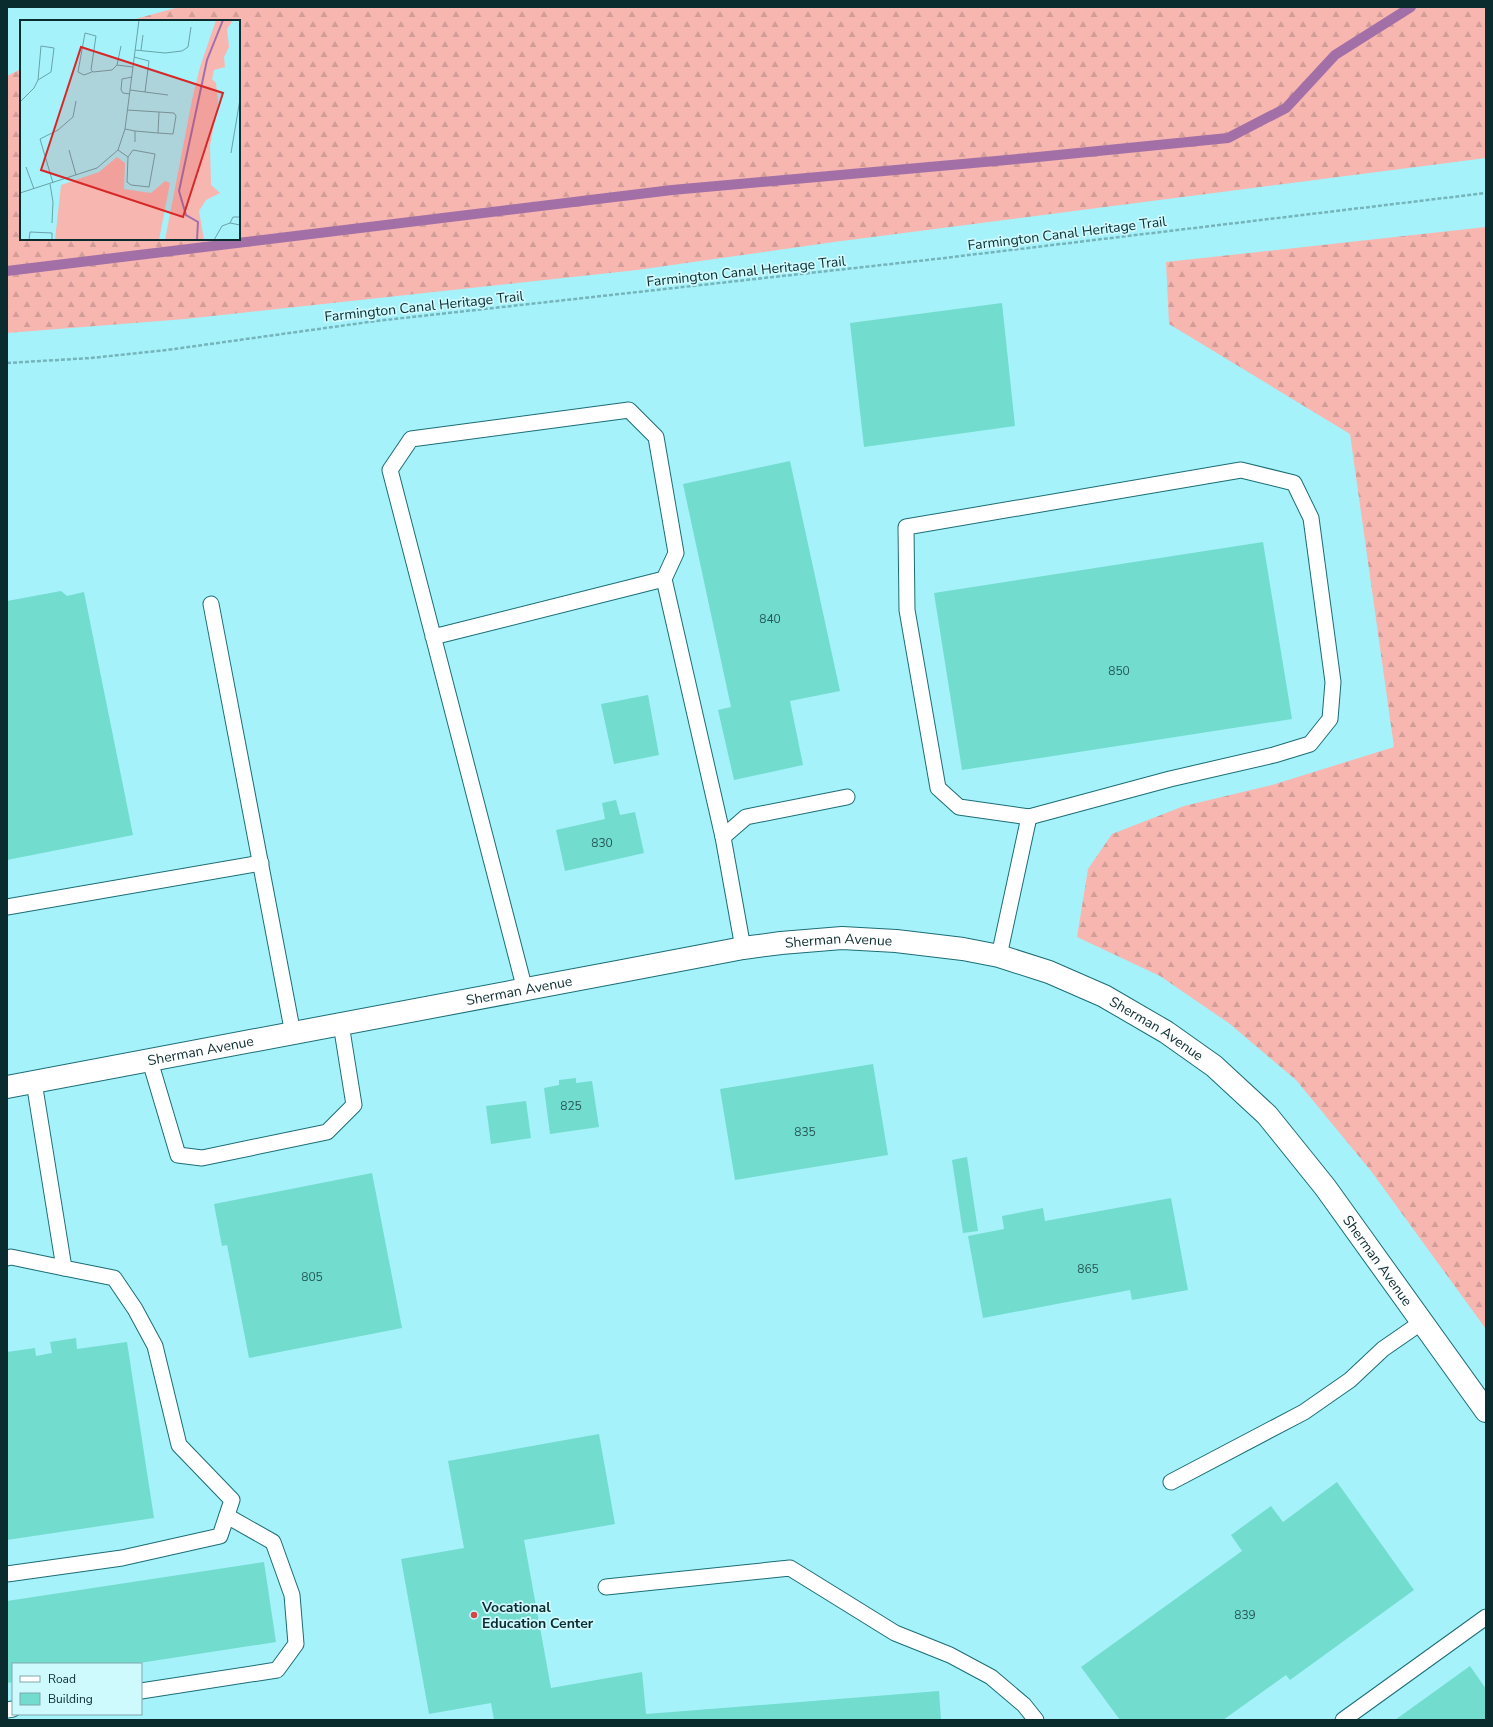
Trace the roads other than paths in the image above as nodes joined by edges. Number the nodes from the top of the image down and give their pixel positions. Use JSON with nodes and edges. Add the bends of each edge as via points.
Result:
{"nodes":[{"id":1,"x":664,"y":579,"type":"junction"},
{"id":2,"x":211,"y":604,"type":"dead end"},
{"id":3,"x":433,"y":636,"type":"junction"},
{"id":4,"x":847,"y":797,"type":"dead end"},
{"id":5,"x":1029,"y":817,"type":"junction"},
{"id":6,"x":723,"y":837,"type":"junction"},
{"id":7,"x":260,"y":863,"type":"junction"},
{"id":8,"x":7,"y":907,"type":"edge"},
{"id":9,"x":744,"y":948,"type":"junction"},
{"id":10,"x":999,"y":956,"type":"junction"},
{"id":11,"x":525,"y":990,"type":"junction"},
{"id":12,"x":341,"y":1024,"type":"junction"},
{"id":13,"x":293,"y":1034,"type":"junction"},
{"id":14,"x":150,"y":1061,"type":"junction"},
{"id":15,"x":34,"y":1082,"type":"junction"},
{"id":16,"x":7,"y":1087,"type":"edge"},
{"id":17,"x":7,"y":1258,"type":"edge"},
{"id":18,"x":64,"y":1268,"type":"junction"},
{"id":19,"x":1422,"y":1322,"type":"junction"},
{"id":20,"x":1486,"y":1411,"type":"edge"},
{"id":21,"x":1172,"y":1482,"type":"dead end"},
{"id":22,"x":227,"y":1516,"type":"junction"},
{"id":23,"x":7,"y":1574,"type":"edge"},
{"id":24,"x":606,"y":1587,"type":"dead end"},
{"id":25,"x":1486,"y":1617,"type":"edge"},
{"id":26,"x":142,"y":1691,"type":"edge"},
{"id":27,"x":1036,"y":1720,"type":"edge"},
{"id":28,"x":1343,"y":1720,"type":"edge"}],
"edges":[{"from":1,"to":3,"type":"lane"},
{"from":1,"to":3,"type":"lane","via":[[676,553],[656,437],[629,410],[411,439],[390,470]]},
{"from":1,"to":6,"type":"lane"},
{"from":2,"to":7,"type":"lane"},
{"from":3,"to":11,"type":"lane"},
{"from":4,"to":6,"type":"lane","via":[[746,817]]},
{"from":5,"to":5,"type":"lane","via":[[1310,744],[1330,719],[1333,682],[1311,518],[1294,483],[1241,470],[906,527],[907,610],[938,788],[959,807]]},
{"from":5,"to":10,"type":"lane"},
{"from":6,"to":9,"type":"lane"},
{"from":7,"to":8,"type":"lane"},
{"from":7,"to":13,"type":"lane"},
{"from":9,"to":10,"type":"main road","name":"Sherman Avenue","via":[[842,938],[896,941]]},
{"from":9,"to":11,"type":"main road","name":"Sherman Avenue"},
{"from":10,"to":19,"type":"main road","name":"Sherman Avenue","via":[[1050,972],[1104,996],[1166,1032],[1214,1066],[1267,1115],[1325,1187]]},
{"from":11,"to":12,"type":"main road","name":"Sherman Avenue"},
{"from":12,"to":13,"type":"main road","name":"Sherman Avenue"},
{"from":12,"to":14,"type":"lane","via":[[354,1105],[326,1132],[202,1158],[178,1155]]},
{"from":13,"to":14,"type":"main road","name":"Sherman Avenue"},
{"from":14,"to":15,"type":"main road","name":"Sherman Avenue"},
{"from":15,"to":16,"type":"main road","name":"Sherman Avenue"},
{"from":15,"to":18,"type":"lane"},
{"from":17,"to":18,"type":"lane"},
{"from":18,"to":22,"type":"lane","via":[[114,1278],[135,1309],[155,1346],[179,1446],[232,1500]]},
{"from":19,"to":20,"type":"main road","name":"Sherman Avenue"},
{"from":19,"to":21,"type":"lane","via":[[1383,1349],[1350,1380],[1304,1412]]},
{"from":22,"to":23,"type":"lane","via":[[220,1536],[122,1558]]},
{"from":22,"to":26,"type":"lane","via":[[273,1542],[292,1595],[296,1644],[277,1670]]},
{"from":24,"to":27,"type":"lane","via":[[790,1568],[895,1633],[950,1655],[991,1677],[1024,1705]]},
{"from":25,"to":28,"type":"lane"}]}
